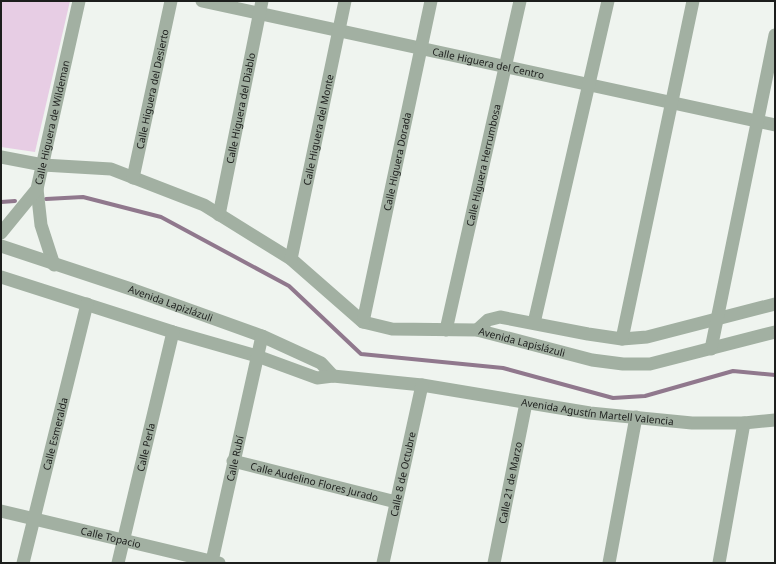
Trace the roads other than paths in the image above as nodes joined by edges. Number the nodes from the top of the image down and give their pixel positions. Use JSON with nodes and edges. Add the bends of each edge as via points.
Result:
{"nodes":[{"id":1,"x":79,"y":1,"type":"edge"},
{"id":2,"x":171,"y":1,"type":"edge"},
{"id":3,"x":202,"y":1,"type":"edge"},
{"id":4,"x":345,"y":1,"type":"edge"},
{"id":5,"x":431,"y":1,"type":"edge"},
{"id":6,"x":520,"y":1,"type":"edge"},
{"id":7,"x":608,"y":1,"type":"edge"},
{"id":8,"x":693,"y":1,"type":"edge"},
{"id":9,"x":261,"y":7,"type":"edge"},
{"id":10,"x":339,"y":31,"type":"junction"},
{"id":11,"x":775,"y":35,"type":"edge"},
{"id":12,"x":421,"y":48,"type":"junction"},
{"id":13,"x":505,"y":66,"type":"junction"},
{"id":14,"x":589,"y":84,"type":"junction"},
{"id":15,"x":672,"y":102,"type":"junction"},
{"id":16,"x":758,"y":121,"type":"junction"},
{"id":17,"x":775,"y":125,"type":"edge"},
{"id":18,"x":1,"y":157,"type":"edge"},
{"id":19,"x":43,"y":165,"type":"junction"},
{"id":20,"x":133,"y":178,"type":"junction"},
{"id":21,"x":37,"y":189,"type":"junction"},
{"id":22,"x":219,"y":215,"type":"junction"},
{"id":23,"x":1,"y":233,"type":"edge"},
{"id":24,"x":1,"y":246,"type":"edge"},
{"id":25,"x":291,"y":259,"type":"junction"},
{"id":26,"x":54,"y":265,"type":"junction"},
{"id":27,"x":1,"y":277,"type":"edge"},
{"id":28,"x":87,"y":304,"type":"junction"},
{"id":29,"x":775,"y":304,"type":"edge"},
{"id":30,"x":717,"y":319,"type":"junction"},
{"id":31,"x":363,"y":322,"type":"junction"},
{"id":32,"x":534,"y":323,"type":"junction"},
{"id":33,"x":446,"y":330,"type":"junction"},
{"id":34,"x":477,"y":330,"type":"junction"},
{"id":35,"x":173,"y":332,"type":"junction"},
{"id":36,"x":775,"y":332,"type":"edge"},
{"id":37,"x":262,"y":336,"type":"junction"},
{"id":38,"x":622,"y":339,"type":"junction"},
{"id":39,"x":712,"y":349,"type":"junction"},
{"id":40,"x":257,"y":356,"type":"junction"},
{"id":41,"x":333,"y":376,"type":"junction"},
{"id":42,"x":422,"y":385,"type":"junction"},
{"id":43,"x":526,"y":403,"type":"junction"},
{"id":44,"x":636,"y":417,"type":"junction"},
{"id":45,"x":775,"y":420,"type":"edge"},
{"id":46,"x":744,"y":423,"type":"junction"},
{"id":47,"x":233,"y":461,"type":"junction"},
{"id":48,"x":396,"y":502,"type":"junction"},
{"id":49,"x":1,"y":511,"type":"edge"},
{"id":50,"x":34,"y":519,"type":"junction"},
{"id":51,"x":123,"y":540,"type":"junction"},
{"id":52,"x":216,"y":562,"type":"edge"},
{"id":53,"x":23,"y":563,"type":"edge"},
{"id":54,"x":118,"y":563,"type":"edge"},
{"id":55,"x":383,"y":563,"type":"edge"},
{"id":56,"x":494,"y":563,"type":"edge"},
{"id":57,"x":608,"y":563,"type":"edge"},
{"id":58,"x":719,"y":563,"type":"edge"}],
"edges":[{"from":1,"to":19,"type":"street","name":"Calle Higuera de Wildeman"},
{"from":2,"to":20,"type":"street","name":"Calle Higuera del Desierto"},
{"from":3,"to":9,"type":"street","name":"Calle Higuera del Centro"},
{"from":4,"to":10,"type":"street","name":"Calle Higuera del Monte"},
{"from":5,"to":12,"type":"street","name":"Calle Higuera Dorada"},
{"from":6,"to":13,"type":"street","name":"Calle Higuera Herrumbosa"},
{"from":7,"to":14,"type":"street"},
{"from":8,"to":15,"type":"street"},
{"from":9,"to":10,"type":"street","name":"Calle Higuera del Centro"},
{"from":9,"to":22,"type":"street","name":"Calle Higuera del Diablo"},
{"from":10,"to":12,"type":"street","name":"Calle Higuera del Centro"},
{"from":10,"to":25,"type":"street","name":"Calle Higuera del Monte"},
{"from":11,"to":16,"type":"street"},
{"from":12,"to":13,"type":"street","name":"Calle Higuera del Centro"},
{"from":12,"to":31,"type":"street","name":"Calle Higuera Dorada"},
{"from":13,"to":14,"type":"street","name":"Calle Higuera del Centro"},
{"from":13,"to":33,"type":"street","name":"Calle Higuera Herrumbosa"},
{"from":14,"to":15,"type":"street","name":"Calle Higuera del Centro"},
{"from":14,"to":32,"type":"street"},
{"from":15,"to":16,"type":"street","name":"Calle Higuera del Centro"},
{"from":15,"to":38,"type":"street"},
{"from":16,"to":17,"type":"street","name":"Calle Higuera del Centro"},
{"from":16,"to":30,"type":"street"},
{"from":18,"to":19,"type":"street"},
{"from":19,"to":20,"type":"street","via":[[111,168]]},
{"from":19,"to":21,"type":"street","name":"Calle Higuera de Wildeman"},
{"from":20,"to":22,"type":"street","via":[[204,205]]},
{"from":21,"to":23,"type":"street","name":"Calle Higuera de Wildeman"},
{"from":21,"to":26,"type":"street","via":[[41,225]]},
{"from":22,"to":25,"type":"street"},
{"from":24,"to":26,"type":"street","name":"Avenida Lapizlázuli"},
{"from":25,"to":31,"type":"street"},
{"from":26,"to":37,"type":"street","name":"Avenida Lapizlázuli","via":[[134,290]]},
{"from":27,"to":28,"type":"street"},
{"from":28,"to":35,"type":"street"},
{"from":28,"to":50,"type":"street","name":"Calle Esmeralda"},
{"from":29,"to":30,"type":"street","name":"Avenida Lapislázuli"},
{"from":30,"to":38,"type":"street","name":"Avenida Lapislázuli","via":[[647,337]]},
{"from":30,"to":39,"type":"street"},
{"from":31,"to":33,"type":"street","via":[[392,329]]},
{"from":32,"to":34,"type":"street","name":"Avenida Lapislázuli","via":[[500,317],[488,320]]},
{"from":32,"to":38,"type":"street","name":"Avenida Lapislázuli"},
{"from":33,"to":34,"type":"street"},
{"from":34,"to":39,"type":"street","name":"Avenida Lapislázuli","via":[[592,360],[623,364],[650,364]]},
{"from":35,"to":40,"type":"street"},
{"from":35,"to":51,"type":"street","name":"Calle Perla"},
{"from":36,"to":39,"type":"street","name":"Avenida Lapislázuli"},
{"from":37,"to":40,"type":"street","name":"Calle Rubí"},
{"from":37,"to":41,"type":"street","name":"Avenida Lapizlázuli","via":[[320,363]]},
{"from":40,"to":41,"type":"street","via":[[317,378]]},
{"from":40,"to":47,"type":"street","name":"Calle Rubí"},
{"from":41,"to":42,"type":"street"},
{"from":42,"to":43,"type":"street","name":"Avenida Agustín Martell Valencia"},
{"from":42,"to":48,"type":"street","name":"Calle 8 de Octubre"},
{"from":43,"to":44,"type":"street","name":"Avenida Agustín Martell Valencia"},
{"from":43,"to":56,"type":"street","name":"Calle 21 de Marzo"},
{"from":44,"to":46,"type":"street","name":"Avenida Agustín Martell Valencia","via":[[692,423]]},
{"from":44,"to":57,"type":"street"},
{"from":45,"to":46,"type":"street","name":"Avenida Agustín Martell Valencia"},
{"from":46,"to":58,"type":"street"},
{"from":47,"to":48,"type":"street","name":"Calle Audelino Flores Jurado"},
{"from":47,"to":52,"type":"street","name":"Calle Rubí"},
{"from":48,"to":55,"type":"street","name":"Calle 8 de Octubre"},
{"from":49,"to":50,"type":"street","name":"Calle Topacio"},
{"from":50,"to":51,"type":"street","name":"Calle Topacio"},
{"from":50,"to":53,"type":"street","name":"Calle Esmeralda"},
{"from":51,"to":52,"type":"street","name":"Calle Topacio"},
{"from":51,"to":54,"type":"street","name":"Calle Perla"}]}
